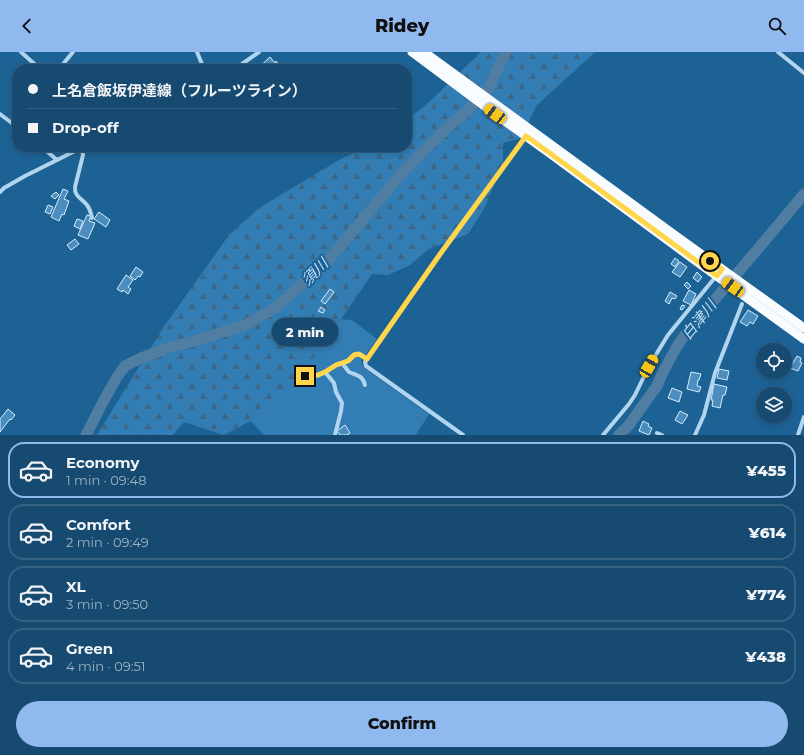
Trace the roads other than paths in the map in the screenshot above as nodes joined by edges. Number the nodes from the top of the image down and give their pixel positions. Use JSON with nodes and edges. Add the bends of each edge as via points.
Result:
{"nodes":[{"id":1,"x":21,"y":52,"type":"edge"},
{"id":2,"x":73,"y":52,"type":"edge"},
{"id":3,"x":197,"y":52,"type":"edge"},
{"id":4,"x":259,"y":52,"type":"edge"},
{"id":5,"x":412,"y":52,"type":"edge"},
{"id":6,"x":424,"y":52,"type":"edge"},
{"id":7,"x":778,"y":52,"type":"edge"},
{"id":8,"x":34,"y":64,"type":"edge"},
{"id":9,"x":63,"y":64,"type":"edge"},
{"id":10,"x":202,"y":64,"type":"edge"},
{"id":11,"x":242,"y":64,"type":"edge"},
{"id":12,"x":435,"y":64,"type":"junction"},
{"id":13,"x":804,"y":73,"type":"edge"},
{"id":14,"x":497,"y":110,"type":"junction"},
{"id":15,"x":0,"y":114,"type":"edge"},
{"id":16,"x":12,"y":123,"type":"edge"},
{"id":17,"x":526,"y":136,"type":"junction"},
{"id":18,"x":48,"y":152,"type":"edge"},
{"id":19,"x":73,"y":152,"type":"edge"},
{"id":20,"x":83,"y":152,"type":"edge"},
{"id":21,"x":57,"y":160,"type":"junction"},
{"id":22,"x":0,"y":192,"type":"edge"},
{"id":23,"x":92,"y":218,"type":"dead end"},
{"id":24,"x":721,"y":274,"type":"junction"},
{"id":25,"x":746,"y":297,"type":"junction"},
{"id":26,"x":804,"y":328,"type":"edge"},
{"id":27,"x":804,"y":339,"type":"edge"},
{"id":28,"x":367,"y":359,"type":"junction"},
{"id":29,"x":342,"y":363,"type":"junction"},
{"id":30,"x":325,"y":372,"type":"junction"},
{"id":31,"x":305,"y":376,"type":"dead end"},
{"id":32,"x":365,"y":385,"type":"dead end"},
{"id":33,"x":804,"y":417,"type":"edge"},
{"id":34,"x":657,"y":433,"type":"dead end"},
{"id":35,"x":335,"y":435,"type":"edge"},
{"id":36,"x":463,"y":435,"type":"edge"},
{"id":37,"x":603,"y":435,"type":"edge"},
{"id":38,"x":662,"y":435,"type":"edge"},
{"id":39,"x":695,"y":435,"type":"edge"},
{"id":40,"x":798,"y":435,"type":"edge"}],
"edges":[{"from":1,"to":8,"type":"street"},
{"from":2,"to":9,"type":"street"},
{"from":3,"to":10,"type":"street"},
{"from":4,"to":11,"type":"street"},
{"from":5,"to":12,"type":"main road"},
{"from":6,"to":12,"type":"main road"},
{"from":7,"to":13,"type":"street"},
{"from":12,"to":14,"type":"main road"},
{"from":14,"to":17,"type":"main road"},
{"from":14,"to":24,"type":"main road"},
{"from":15,"to":16,"type":"street"},
{"from":17,"to":24,"type":"main road"},
{"from":17,"to":28,"type":"street"},
{"from":18,"to":21,"type":"street"},
{"from":19,"to":21,"type":"street"},
{"from":20,"to":23,"type":"street","via":[[74,192],[88,206]]},
{"from":21,"to":22,"type":"street"},
{"from":24,"to":25,"type":"main road"},
{"from":24,"to":37,"type":"street","via":[[668,335],[635,395]]},
{"from":25,"to":26,"type":"main road"},
{"from":25,"to":27,"type":"main road"},
{"from":25,"to":39,"type":"street","via":[[715,373],[704,415]]},
{"from":28,"to":29,"type":"street","via":[[359,354]]},
{"from":28,"to":36,"type":"street","via":[[366,366]]},
{"from":29,"to":30,"type":"street"},
{"from":29,"to":32,"type":"street","via":[[349,372],[361,377]]},
{"from":30,"to":31,"type":"street"},
{"from":30,"to":35,"type":"street","via":[[334,382],[342,403]]},
{"from":33,"to":40,"type":"street"},
{"from":34,"to":38,"type":"street"}]}
